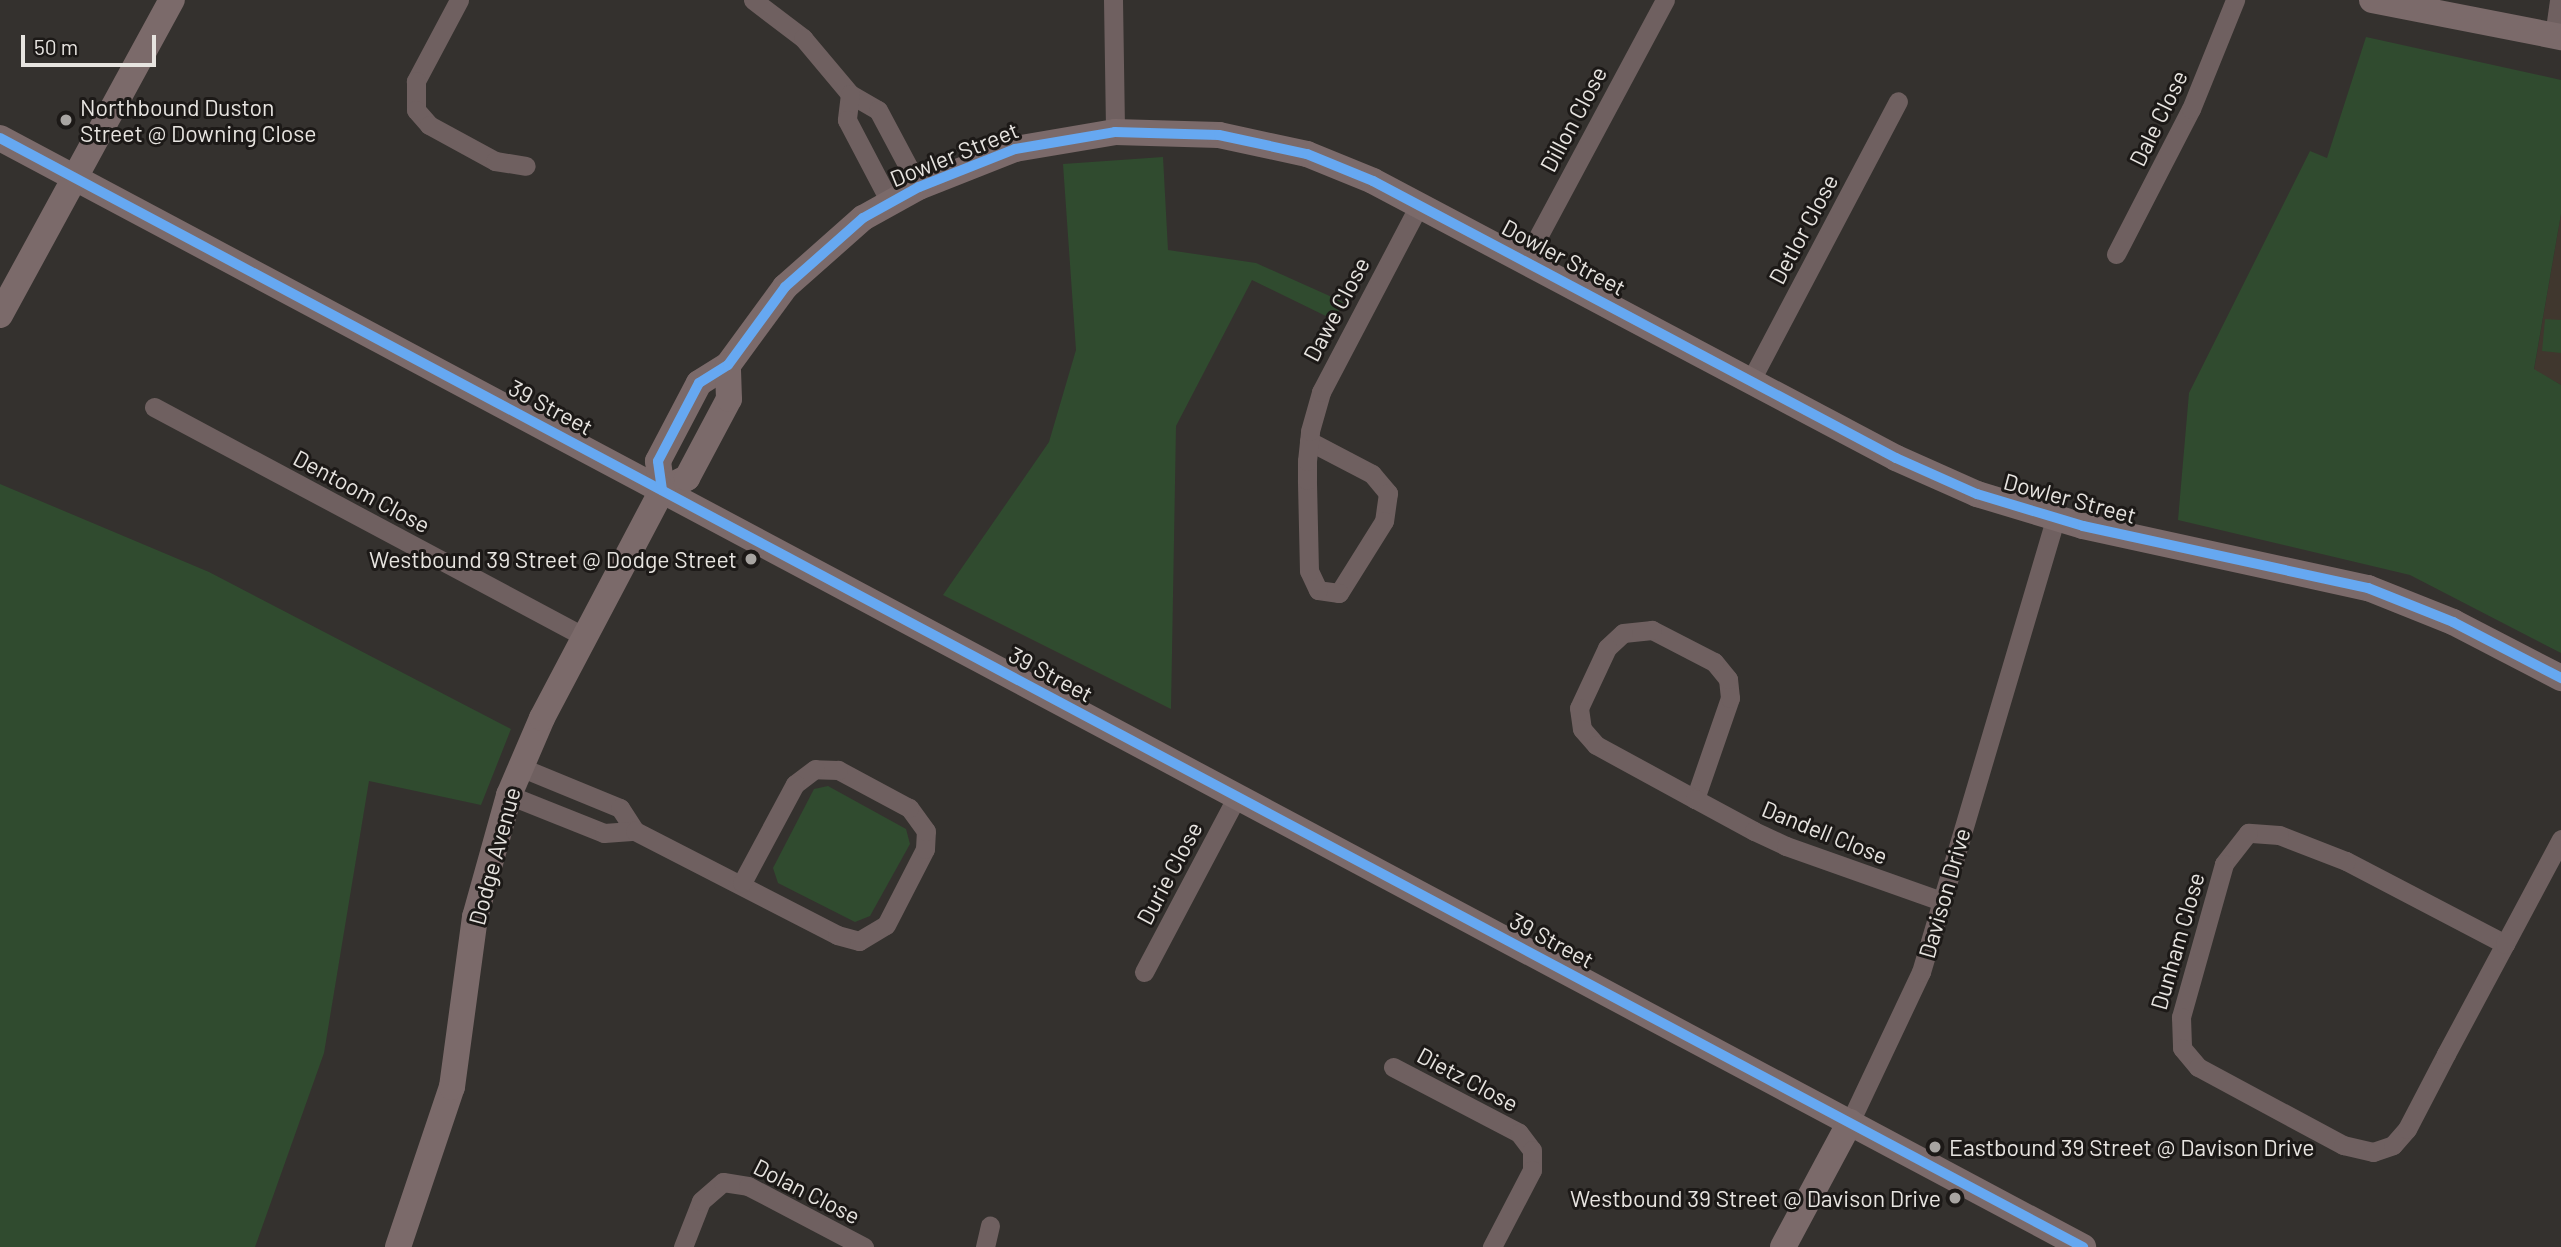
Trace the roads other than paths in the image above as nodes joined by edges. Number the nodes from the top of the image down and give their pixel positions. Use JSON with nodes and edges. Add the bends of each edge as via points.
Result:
{"nodes":[{"id":1,"x":172,"y":0,"type":"edge"},
{"id":2,"x":459,"y":0,"type":"edge"},
{"id":3,"x":1113,"y":0,"type":"edge"},
{"id":4,"x":1665,"y":0,"type":"edge"},
{"id":5,"x":2235,"y":0,"type":"edge"},
{"id":6,"x":2372,"y":0,"type":"edge"},
{"id":7,"x":2559,"y":0,"type":"edge"},
{"id":8,"x":765,"y":3,"type":"edge"},
{"id":9,"x":2558,"y":37,"type":"edge"},
{"id":10,"x":850,"y":94,"type":"junction"},
{"id":11,"x":1898,"y":102,"type":"dead end"},
{"id":12,"x":1115,"y":132,"type":"junction"},
{"id":13,"x":0,"y":138,"type":"edge"},
{"id":14,"x":526,"y":166,"type":"dead end"},
{"id":15,"x":73,"y":177,"type":"junction"},
{"id":16,"x":919,"y":187,"type":"junction"},
{"id":17,"x":890,"y":202,"type":"junction"},
{"id":18,"x":1419,"y":205,"type":"junction"},
{"id":19,"x":2116,"y":254,"type":"dead end"},
{"id":20,"x":1525,"y":261,"type":"junction"},
{"id":21,"x":0,"y":315,"type":"edge"},
{"id":22,"x":1751,"y":380,"type":"junction"},
{"id":23,"x":153,"y":407,"type":"dead end"},
{"id":24,"x":1309,"y":440,"type":"junction"},
{"id":25,"x":662,"y":490,"type":"junction"},
{"id":26,"x":2055,"y":519,"type":"junction"},
{"id":27,"x":584,"y":637,"type":"junction"},
{"id":28,"x":2561,"y":678,"type":"edge"},
{"id":29,"x":520,"y":767,"type":"junction"},
{"id":30,"x":509,"y":794,"type":"junction"},
{"id":31,"x":1237,"y":796,"type":"junction"},
{"id":32,"x":1695,"y":799,"type":"junction"},
{"id":33,"x":635,"y":831,"type":"junction"},
{"id":34,"x":2561,"y":839,"type":"edge"},
{"id":35,"x":742,"y":883,"type":"junction"},
{"id":36,"x":1941,"y":901,"type":"junction"},
{"id":37,"x":2505,"y":944,"type":"junction"},
{"id":38,"x":1144,"y":972,"type":"dead end"},
{"id":39,"x":1393,"y":1067,"type":"dead end"},
{"id":40,"x":1850,"y":1122,"type":"junction"},
{"id":41,"x":990,"y":1226,"type":"dead end"},
{"id":42,"x":398,"y":1247,"type":"edge"},
{"id":43,"x":684,"y":1247,"type":"edge"},
{"id":44,"x":864,"y":1247,"type":"edge"},
{"id":45,"x":985,"y":1247,"type":"edge"},
{"id":46,"x":1492,"y":1247,"type":"edge"},
{"id":47,"x":1783,"y":1247,"type":"edge"},
{"id":48,"x":2083,"y":1247,"type":"edge"}],
"edges":[{"from":1,"to":15,"type":"street"},
{"from":2,"to":14,"type":"street","via":[[416,81],[416,110],[429,125],[495,161]]},
{"from":3,"to":12,"type":"street"},
{"from":4,"to":20,"type":"street","name":"Dillon Close"},
{"from":5,"to":19,"type":"street","name":"Dale Close","via":[[2191,109]]},
{"from":6,"to":9,"type":"street"},
{"from":7,"to":9,"type":"street"},
{"from":8,"to":10,"type":"street","via":[[803,38]]},
{"from":10,"to":16,"type":"street","via":[[878,110]]},
{"from":10,"to":17,"type":"street","via":[[846,120]]},
{"from":11,"to":22,"type":"street","name":"Detlor Close"},
{"from":12,"to":16,"type":"street","name":"Dowler Street","via":[[1015,149]]},
{"from":12,"to":18,"type":"street","name":"Dowler Street","via":[[1193,132],[1264,142],[1333,164]]},
{"from":13,"to":15,"type":"street","name":"39 Street"},
{"from":15,"to":21,"type":"street"},
{"from":15,"to":25,"type":"street","name":"39 Street"},
{"from":16,"to":17,"type":"street","name":"Dowler Street"},
{"from":17,"to":25,"type":"street","name":"Dowler Street","via":[[842,233],[785,287],[728,365],[729,399],[687,478]]},
{"from":18,"to":20,"type":"street","name":"Dowler Street"},
{"from":18,"to":24,"type":"street","name":"Dawe Close","via":[[1321,392]]},
{"from":20,"to":22,"type":"street","name":"Dowler Street"},
{"from":22,"to":26,"type":"street","name":"Dowler Street","via":[[1935,476]]},
{"from":23,"to":27,"type":"street","name":"Dentoom Close"},
{"from":24,"to":24,"type":"street","name":"Dawe Close","via":[[1310,571],[1318,590],[1339,593],[1384,522],[1388,493],[1372,474]]},
{"from":25,"to":27,"type":"street","name":"Dodge Avenue"},
{"from":25,"to":31,"type":"street","name":"39 Street"},
{"from":26,"to":28,"type":"street","name":"Dowler Street","via":[[2368,588],[2453,622]]},
{"from":26,"to":36,"type":"street","name":"Davison Drive"},
{"from":27,"to":29,"type":"street","name":"Dodge Avenue"},
{"from":29,"to":30,"type":"street","name":"Dodge Avenue"},
{"from":29,"to":33,"type":"street","via":[[620,808]]},
{"from":30,"to":33,"type":"street","via":[[604,833]]},
{"from":30,"to":42,"type":"street","name":"Dodge Avenue","via":[[475,918],[449,1097]]},
{"from":31,"to":38,"type":"street","name":"Durie Close"},
{"from":31,"to":40,"type":"street","name":"39 Street"},
{"from":32,"to":32,"type":"street","name":"Dandell Close","via":[[1730,698],[1728,679],[1714,662],[1652,630],[1623,633],[1581,698],[1578,721],[1596,744]]},
{"from":32,"to":36,"type":"street","name":"Dandell Close","via":[[1813,858]]},
{"from":33,"to":35,"type":"street"},
{"from":34,"to":37,"type":"street","name":"Dunham Close"},
{"from":35,"to":35,"type":"street","via":[[837,935],[870,938],[886,925],[922,856],[926,831],[908,808],[838,770],[815,769],[795,784]]},
{"from":36,"to":40,"type":"street","name":"Davison Drive","via":[[1913,995]]},
{"from":37,"to":37,"type":"street","name":"Dunham Close","via":[[2346,861],[2279,835],[2249,833],[2224,864],[2181,1017],[2182,1048],[2198,1067],[2343,1145],[2385,1150],[2407,1129]]},
{"from":39,"to":46,"type":"street","name":"Dietz Close","via":[[1519,1133],[1532,1150],[1532,1170]]},
{"from":40,"to":47,"type":"street","name":"Davison Drive"},
{"from":40,"to":48,"type":"street","name":"39 Street"},
{"from":41,"to":45,"type":"street"},
{"from":43,"to":44,"type":"street","name":"Dolan Close","via":[[701,1201],[723,1182],[748,1186]]}]}
